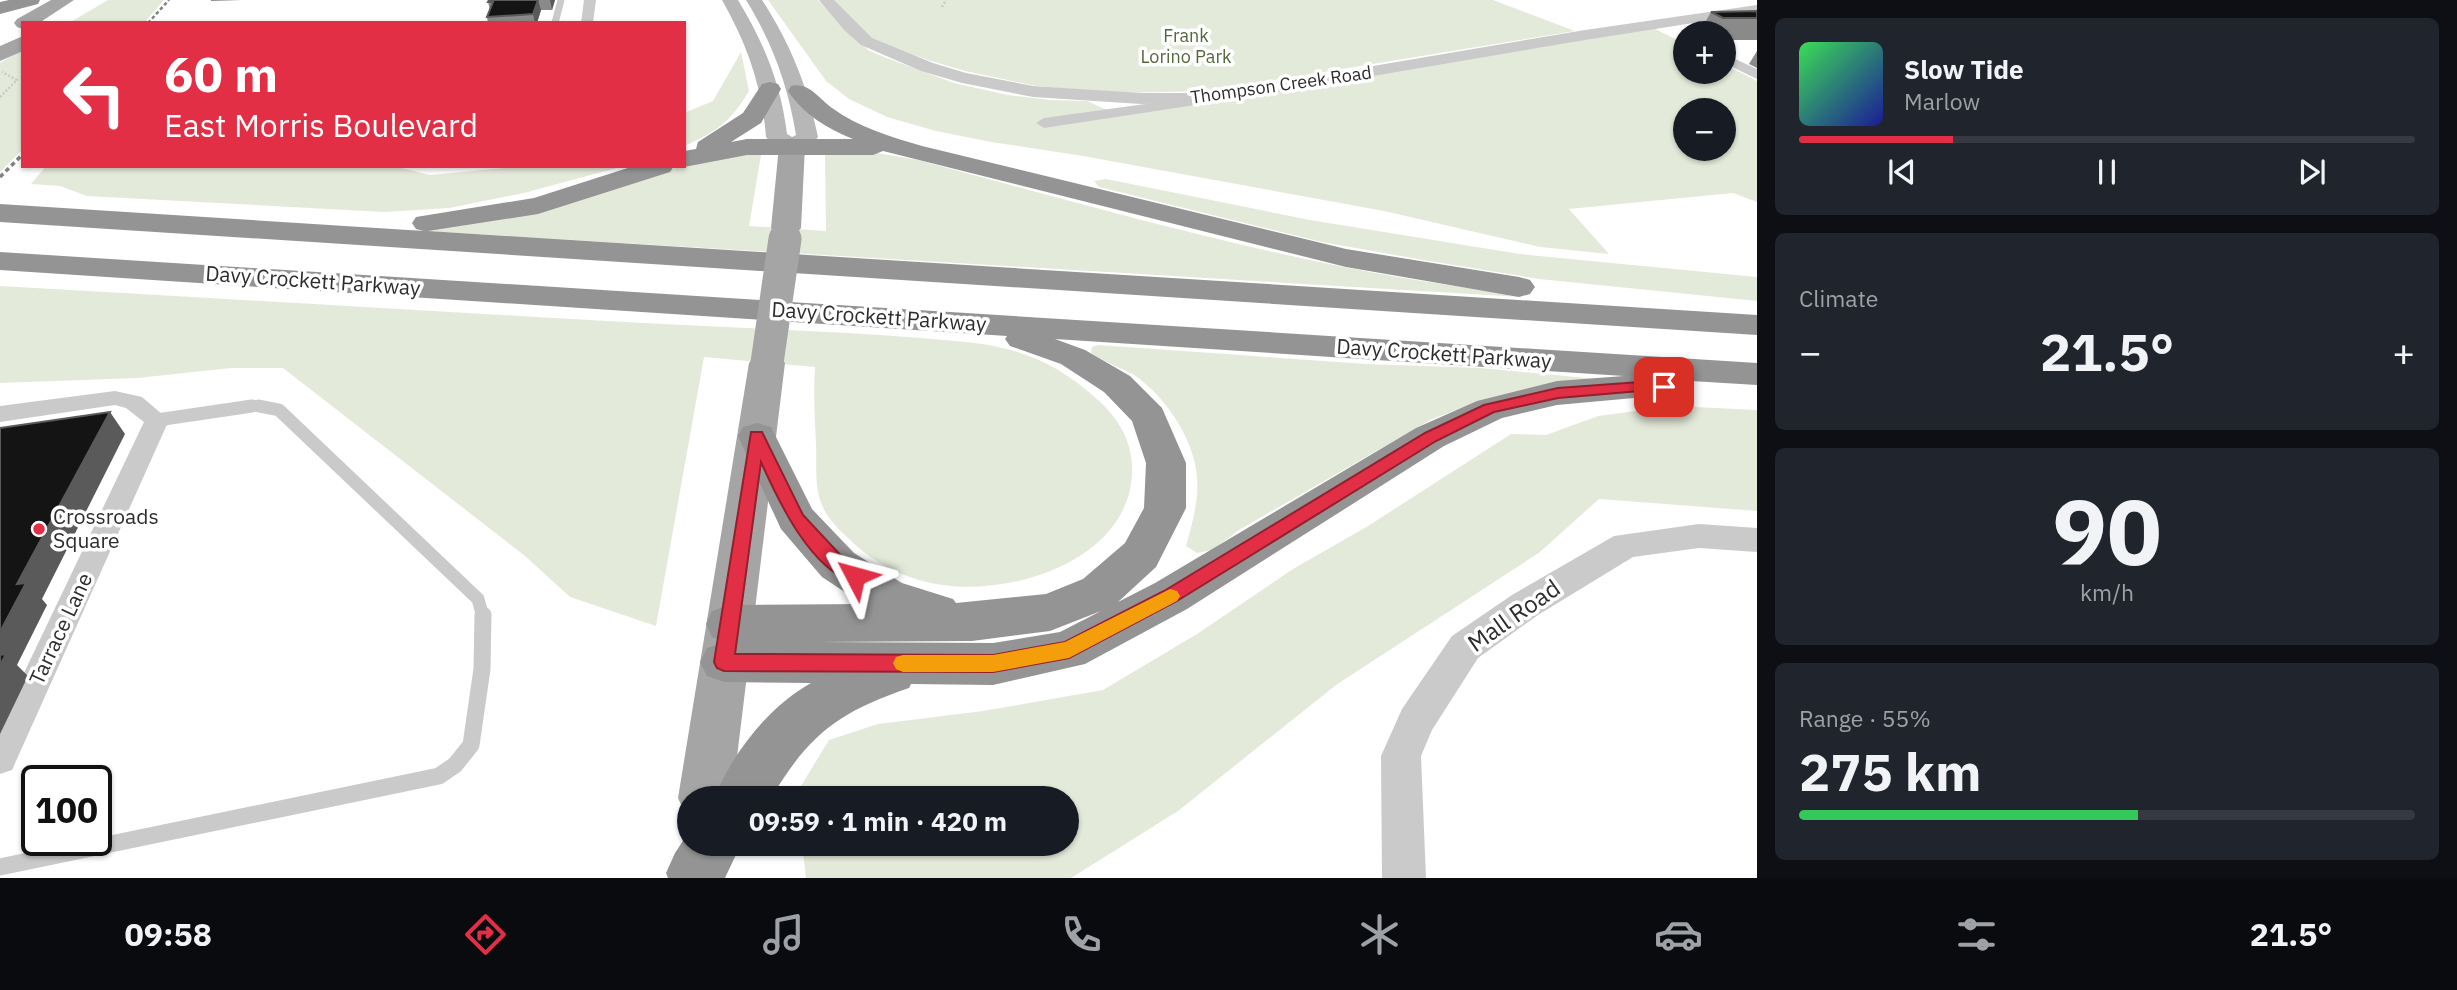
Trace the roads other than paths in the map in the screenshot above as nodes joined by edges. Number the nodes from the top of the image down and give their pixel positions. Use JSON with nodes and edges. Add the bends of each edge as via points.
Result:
{"nodes":[{"id":1,"x":31,"y":0,"type":"edge"},
{"id":2,"x":561,"y":0,"type":"edge"},
{"id":3,"x":590,"y":0,"type":"edge"},
{"id":4,"x":730,"y":0,"type":"edge"},
{"id":5,"x":754,"y":0,"type":"edge"},
{"id":6,"x":826,"y":0,"type":"edge"},
{"id":7,"x":73,"y":4,"type":"edge"},
{"id":8,"x":0,"y":8,"type":"edge"},
{"id":9,"x":1757,"y":9,"type":"edge"},
{"id":10,"x":36,"y":21,"type":"edge"},
{"id":11,"x":58,"y":21,"type":"edge"},
{"id":12,"x":556,"y":21,"type":"edge"},
{"id":13,"x":587,"y":21,"type":"edge"},
{"id":14,"x":12,"y":32,"type":"edge"},
{"id":15,"x":1746,"y":53,"type":"dead end"},
{"id":16,"x":1736,"y":54,"type":"edge"},
{"id":17,"x":0,"y":55,"type":"edge"},
{"id":18,"x":1736,"y":63,"type":"edge"},
{"id":19,"x":1757,"y":75,"type":"edge"},
{"id":20,"x":771,"y":89,"type":"junction"},
{"id":21,"x":799,"y":91,"type":"junction"},
{"id":22,"x":1214,"y":98,"type":"junction"},
{"id":23,"x":1044,"y":123,"type":"dead end"},
{"id":24,"x":792,"y":146,"type":"junction"},
{"id":25,"x":914,"y":152,"type":"junction"},
{"id":26,"x":686,"y":157,"type":"edge"},
{"id":27,"x":686,"y":158,"type":"edge"},
{"id":28,"x":655,"y":168,"type":"edge"},
{"id":29,"x":0,"y":213,"type":"edge"},
{"id":30,"x":235,"y":228,"type":"junction"},
{"id":31,"x":5,"y":261,"type":"edge"},
{"id":32,"x":949,"y":321,"type":"junction"},
{"id":33,"x":1757,"y":322,"type":"edge"},
{"id":34,"x":1757,"y":374,"type":"edge"},
{"id":35,"x":1757,"y":391,"type":"edge"},
{"id":36,"x":0,"y":414,"type":"edge"},
{"id":37,"x":157,"y":420,"type":"junction"},
{"id":38,"x":757,"y":436,"type":"junction"},
{"id":39,"x":1757,"y":540,"type":"edge"},
{"id":40,"x":972,"y":622,"type":"junction"},
{"id":41,"x":727,"y":643,"type":"junction"},
{"id":42,"x":926,"y":663,"type":"junction"},
{"id":43,"x":0,"y":759,"type":"edge"},
{"id":44,"x":707,"y":786,"type":"edge"},
{"id":45,"x":748,"y":786,"type":"edge"},
{"id":46,"x":0,"y":867,"type":"edge"},
{"id":47,"x":1404,"y":878,"type":"edge"}],
"edges":[{"from":1,"to":8,"type":"highway"},
{"from":2,"to":12,"type":"lane"},
{"from":3,"to":13,"type":"street"},
{"from":4,"to":20,"type":"main road","via":[[756,44]]},
{"from":5,"to":21,"type":"main road","via":[[784,50]]},
{"from":6,"to":22,"type":"street","name":"Thompson Creek Road","via":[[858,35],[880,49],[981,83],[1074,97]]},
{"from":7,"to":10,"type":"main road"},
{"from":7,"to":11,"type":"main road"},
{"from":9,"to":22,"type":"street","name":"Thompson Creek Road"},
{"from":14,"to":17,"type":"main road"},
{"from":15,"to":16,"type":"street"},
{"from":18,"to":19,"type":"street"},
{"from":20,"to":24,"type":"main road","via":[[777,137]]},
{"from":20,"to":26,"type":"highway","via":[[752,118]]},
{"from":21,"to":24,"type":"main road","via":[[807,136]]},
{"from":21,"to":25,"type":"highway","via":[[821,114],[846,129]]},
{"from":22,"to":23,"type":"street"},
{"from":24,"to":25,"type":"highway","via":[[870,146]]},
{"from":24,"to":27,"type":"highway","via":[[747,147]]},
{"from":24,"to":38,"type":"main road","bridge":true,"via":[[786,228]]},
{"from":25,"to":33,"type":"highway","via":[[1346,258]]},
{"from":28,"to":30,"type":"highway","via":[[538,206],[472,218],[390,228]]},
{"from":29,"to":30,"type":"highway"},
{"from":30,"to":33,"type":"highway"},
{"from":31,"to":32,"type":"highway","name":"Davy Crockett Parkway"},
{"from":32,"to":34,"type":"highway","name":"Davy Crockett Parkway"},
{"from":32,"to":40,"type":"highway","via":[[1073,357],[1117,384],[1149,417],[1166,463],[1165,508],[1141,555],[1099,592],[1051,612]]},
{"from":35,"to":42,"type":"highway","via":[[1640,386],[1558,393],[1490,408],[1430,437],[1171,596],[1069,650],[993,664]]},
{"from":36,"to":37,"type":"street","via":[[115,398],[134,402]]},
{"from":37,"to":43,"type":"street","name":"Tarrace Lane"},
{"from":37,"to":46,"type":"lane","via":[[256,405],[279,410],[478,599],[485,610],[485,645],[471,745],[456,765],[433,779]]},
{"from":38,"to":40,"type":"highway","via":[[796,518],[838,565],[888,597]]},
{"from":38,"to":41,"type":"main road"},
{"from":39,"to":47,"type":"street","name":"Mall Road","via":[[1699,536],[1626,545],[1465,647],[1416,721],[1401,756]]},
{"from":40,"to":41,"type":"highway"},
{"from":41,"to":42,"type":"highway"},
{"from":41,"to":44,"type":"main road"},
{"from":42,"to":45,"type":"highway","via":[[859,682],[813,706],[772,747]]}]}
